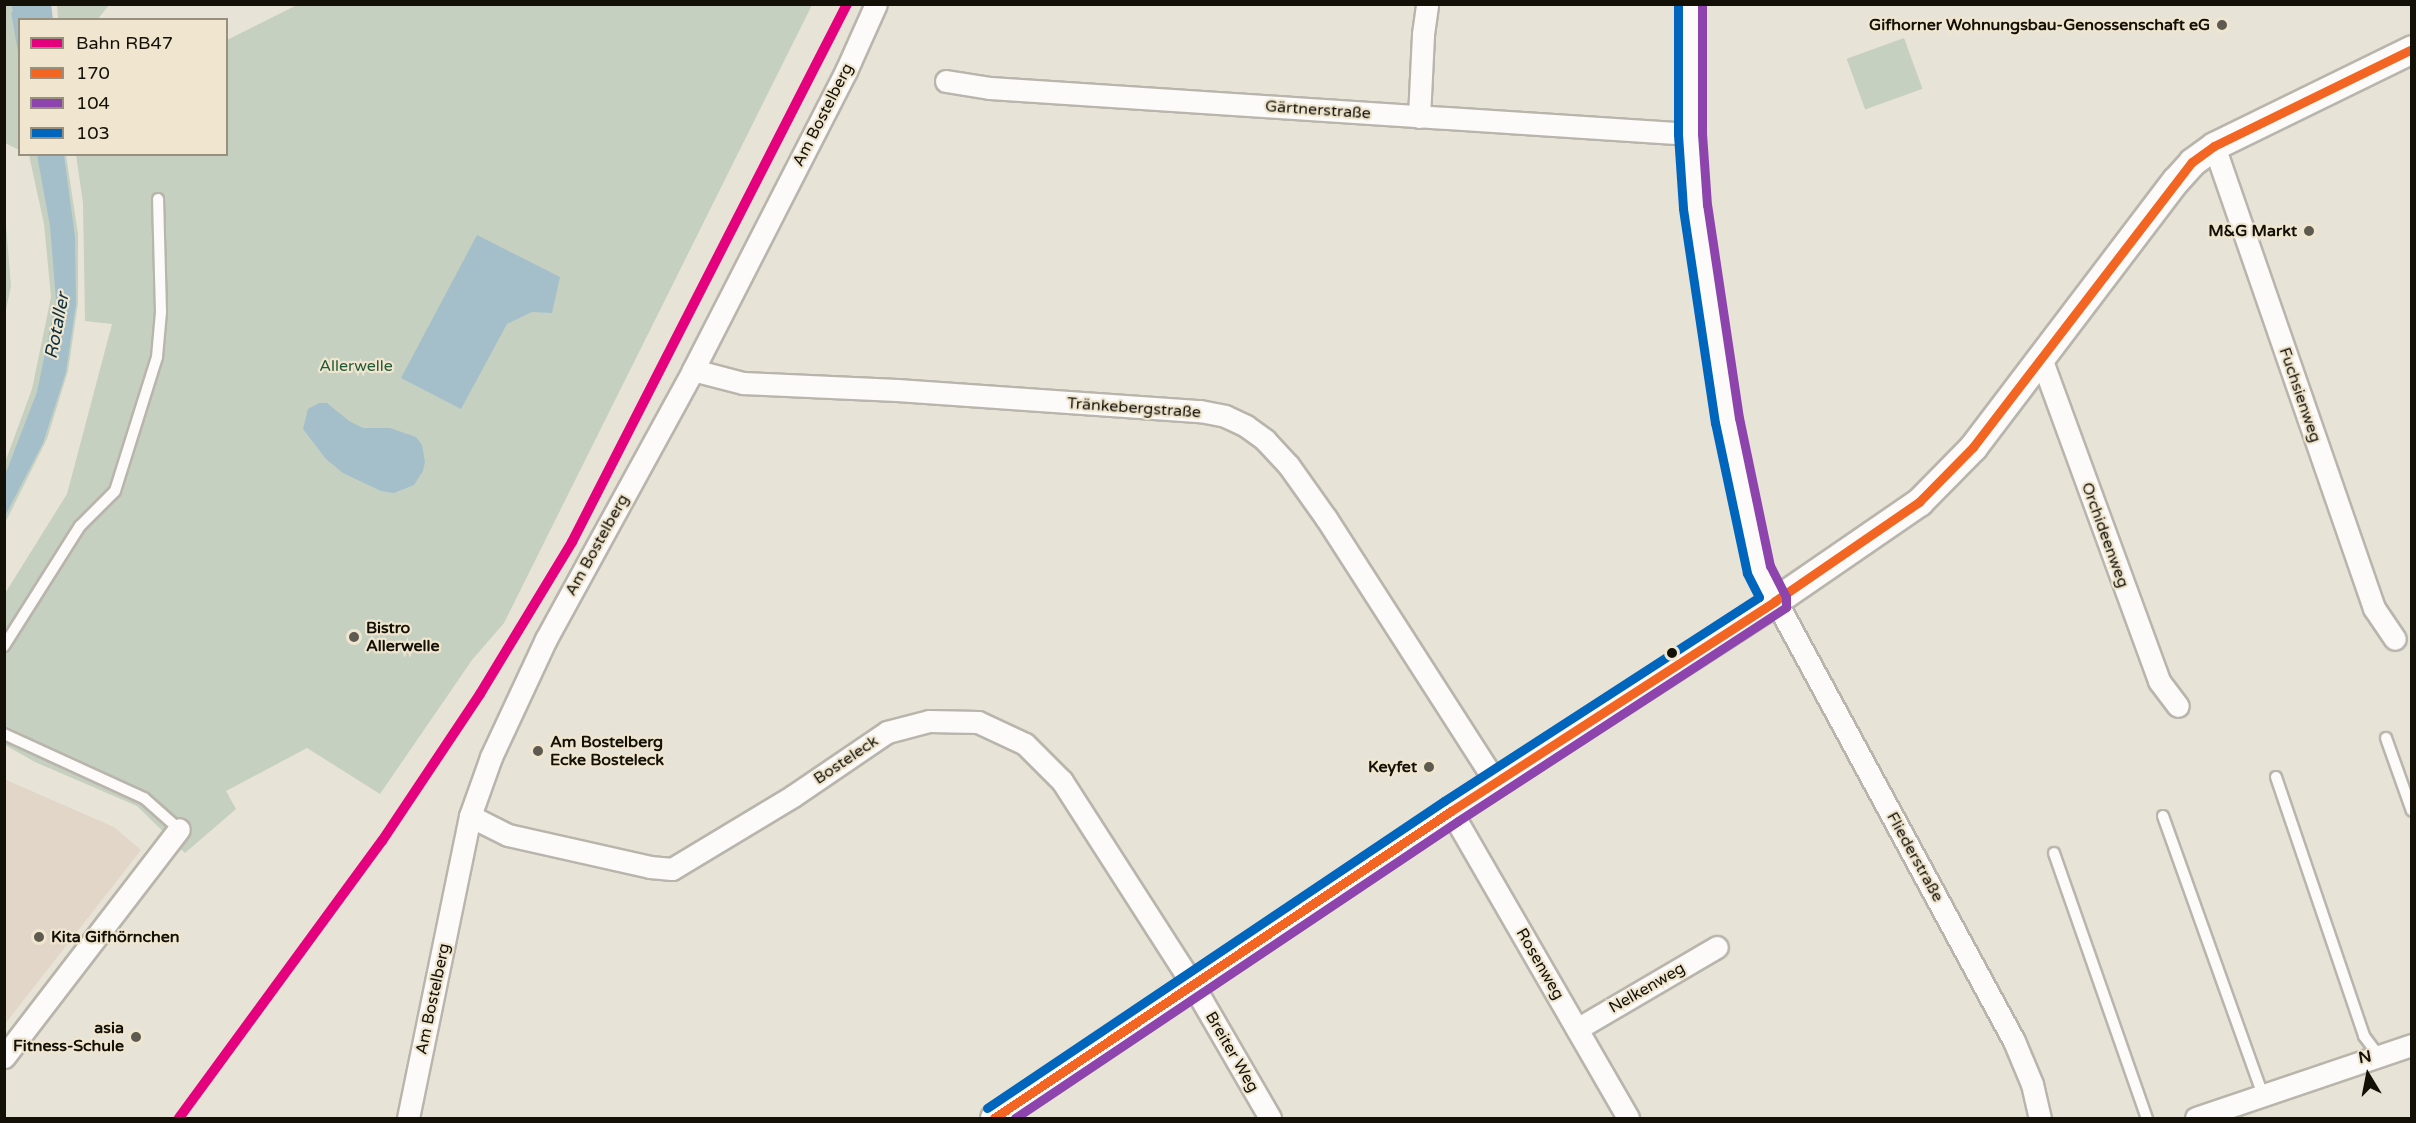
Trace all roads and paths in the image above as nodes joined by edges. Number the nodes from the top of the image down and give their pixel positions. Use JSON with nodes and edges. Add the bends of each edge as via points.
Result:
{"nodes":[{"id":1,"x":876,"y":4,"type":"edge"},
{"id":2,"x":1427,"y":4,"type":"edge"},
{"id":3,"x":1690,"y":4,"type":"edge"},
{"id":4,"x":2412,"y":49,"type":"edge"},
{"id":5,"x":946,"y":81,"type":"dead end"},
{"id":6,"x":1419,"y":117,"type":"junction"},
{"id":7,"x":1690,"y":134,"type":"junction"},
{"id":8,"x":2214,"y":146,"type":"junction"},
{"id":9,"x":158,"y":199,"type":"dead end"},
{"id":10,"x":2041,"y":358,"type":"junction"},
{"id":11,"x":693,"y":370,"type":"junction"},
{"id":12,"x":1775,"y":601,"type":"junction"},
{"id":13,"x":2395,"y":639,"type":"dead end"},
{"id":14,"x":4,"y":646,"type":"edge"},
{"id":15,"x":2178,"y":706,"type":"dead end"},
{"id":16,"x":4,"y":734,"type":"edge"},
{"id":17,"x":2386,"y":738,"type":"dead end"},
{"id":18,"x":2276,"y":777,"type":"dead end"},
{"id":19,"x":1496,"y":783,"type":"junction"},
{"id":20,"x":1451,"y":811,"type":"junction"},
{"id":21,"x":2412,"y":811,"type":"edge"},
{"id":22,"x":470,"y":816,"type":"junction"},
{"id":23,"x":2163,"y":816,"type":"dead end"},
{"id":24,"x":179,"y":829,"type":"joint"},
{"id":25,"x":2054,"y":854,"type":"dead end"},
{"id":26,"x":1717,"y":947,"type":"dead end"},
{"id":27,"x":1193,"y":985,"type":"junction"},
{"id":28,"x":1577,"y":1029,"type":"junction"},
{"id":29,"x":2412,"y":1045,"type":"edge"},
{"id":30,"x":2379,"y":1056,"type":"junction"},
{"id":31,"x":4,"y":1057,"type":"edge"},
{"id":32,"x":2263,"y":1096,"type":"junction"},
{"id":33,"x":408,"y":1119,"type":"edge"},
{"id":34,"x":994,"y":1119,"type":"edge"},
{"id":35,"x":1270,"y":1119,"type":"edge"},
{"id":36,"x":1628,"y":1119,"type":"edge"},
{"id":37,"x":2040,"y":1119,"type":"edge"},
{"id":38,"x":2147,"y":1119,"type":"edge"},
{"id":39,"x":2196,"y":1119,"type":"edge"}],
"edges":[{"from":1,"to":11,"type":"street","name":"Am Bostelberg","via":[[846,71]]},
{"from":2,"to":6,"type":"street"},
{"from":3,"to":7,"type":"street","name":"Fliederstraße"},
{"from":4,"to":8,"type":"street"},
{"from":5,"to":6,"type":"street","name":"Gärtnerstraße","via":[[990,88]]},
{"from":6,"to":7,"type":"street","name":"Gärtnerstraße"},
{"from":7,"to":12,"type":"street","name":"Fliederstraße","via":[[1695,206],[1727,420],[1759,570]]},
{"from":8,"to":10,"type":"street","via":[[2176,180]]},
{"from":8,"to":13,"type":"street","name":"Fuchsienweg","via":[[2374,608]]},
{"from":9,"to":14,"type":"lane","via":[[161,312],[157,357],[115,491],[80,526]]},
{"from":10,"to":12,"type":"street","via":[[1973,447],[1919,502]]},
{"from":10,"to":15,"type":"street","name":"Orchideenweg","via":[[2159,681]]},
{"from":11,"to":19,"type":"street","name":"Tränkebergstraße","via":[[743,383],[1200,411],[1246,426],[1289,466],[1320,510]]},
{"from":11,"to":22,"type":"street","name":"Am Bostelberg","via":[[546,639],[491,757]]},
{"from":12,"to":19,"type":"street"},
{"from":12,"to":37,"type":"street","name":"Fliederstraße","via":[[2014,1041],[2032,1084]]},
{"from":16,"to":24,"type":"lane","via":[[144,798]]},
{"from":17,"to":21,"type":"lane"},
{"from":18,"to":30,"type":"lane","via":[[2364,1036]]},
{"from":19,"to":20,"type":"street"},
{"from":20,"to":27,"type":"street"},
{"from":20,"to":28,"type":"street","name":"Rosenweg"},
{"from":22,"to":27,"type":"street","name":"Bosteleck","via":[[508,835],[672,869],[793,796],[887,732],[929,721],[978,722],[1025,744],[1062,781]]},
{"from":22,"to":33,"type":"street","name":"Am Bostelberg"},
{"from":23,"to":32,"type":"lane"},
{"from":24,"to":31,"type":"street"},
{"from":25,"to":38,"type":"lane"},
{"from":26,"to":28,"type":"street","name":"Nelkenweg"},
{"from":27,"to":34,"type":"street"},
{"from":27,"to":35,"type":"street","name":"Breiter Weg"},
{"from":28,"to":36,"type":"street","name":"Rosenweg"},
{"from":29,"to":30,"type":"street"},
{"from":30,"to":32,"type":"street"},
{"from":32,"to":39,"type":"street"}]}
